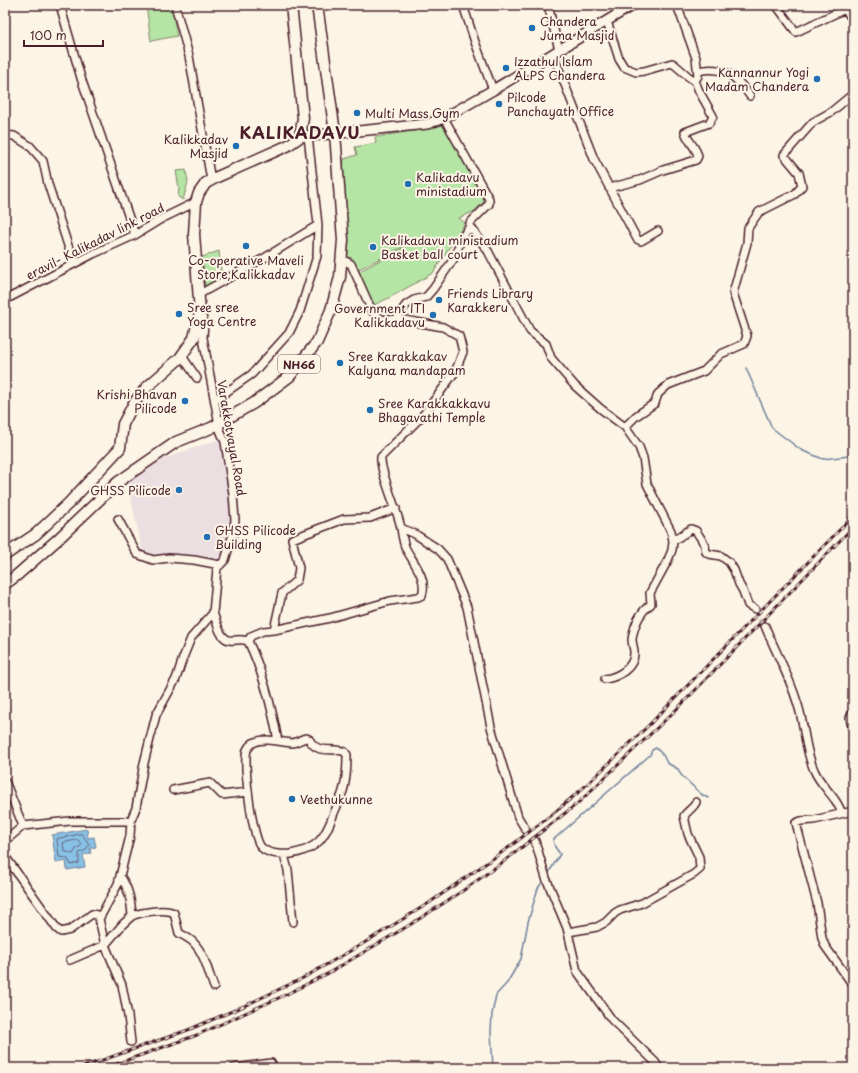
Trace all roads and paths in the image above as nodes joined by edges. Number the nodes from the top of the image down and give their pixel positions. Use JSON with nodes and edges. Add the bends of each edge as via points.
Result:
{"nodes":[{"id":1,"x":60,"y":5,"type":"edge"},
{"id":2,"x":174,"y":5,"type":"edge"},
{"id":3,"x":291,"y":5,"type":"edge"},
{"id":4,"x":317,"y":5,"type":"edge"},
{"id":5,"x":463,"y":5,"type":"edge"},
{"id":6,"x":548,"y":5,"type":"edge"},
{"id":7,"x":633,"y":5,"type":"edge"},
{"id":8,"x":677,"y":5,"type":"edge"},
{"id":9,"x":776,"y":5,"type":"edge"},
{"id":10,"x":853,"y":20,"type":"edge"},
{"id":11,"x":607,"y":21,"type":"junction"},
{"id":12,"x":556,"y":52,"type":"junction"},
{"id":13,"x":698,"y":71,"type":"junction"},
{"id":14,"x":696,"y":81,"type":"junction"},
{"id":15,"x":493,"y":90,"type":"junction"},
{"id":16,"x":853,"y":94,"type":"edge"},
{"id":17,"x":750,"y":96,"type":"dead end"},
{"id":18,"x":444,"y":118,"type":"junction"},
{"id":19,"x":335,"y":133,"type":"junction"},
{"id":20,"x":5,"y":134,"type":"edge"},
{"id":21,"x":304,"y":137,"type":"junction"},
{"id":22,"x":211,"y":180,"type":"junction"},
{"id":23,"x":609,"y":188,"type":"junction"},
{"id":24,"x":196,"y":202,"type":"junction"},
{"id":25,"x":318,"y":225,"type":"junction"},
{"id":26,"x":470,"y":226,"type":"junction"},
{"id":27,"x":658,"y":231,"type":"dead end"},
{"id":28,"x":135,"y":235,"type":"junction"},
{"id":29,"x":341,"y":259,"type":"junction"},
{"id":30,"x":74,"y":264,"type":"junction"},
{"id":31,"x":198,"y":295,"type":"junction"},
{"id":32,"x":5,"y":300,"type":"edge"},
{"id":33,"x":200,"y":313,"type":"junction"},
{"id":34,"x":399,"y":319,"type":"junction"},
{"id":35,"x":180,"y":358,"type":"junction"},
{"id":36,"x":197,"y":378,"type":"dead end"},
{"id":37,"x":215,"y":400,"type":"junction"},
{"id":38,"x":219,"y":423,"type":"junction"},
{"id":39,"x":625,"y":427,"type":"junction"},
{"id":40,"x":396,"y":508,"type":"junction"},
{"id":41,"x":118,"y":519,"type":"dead end"},
{"id":42,"x":401,"y":528,"type":"junction"},
{"id":43,"x":673,"y":541,"type":"junction"},
{"id":44,"x":5,"y":555,"type":"edge"},
{"id":45,"x":220,"y":565,"type":"junction"},
{"id":46,"x":5,"y":584,"type":"edge"},
{"id":47,"x":756,"y":610,"type":"tunnel mouth"},
{"id":48,"x":214,"y":613,"type":"junction"},
{"id":49,"x":765,"y":626,"type":"tunnel mouth"},
{"id":50,"x":274,"y":630,"type":"junction"},
{"id":51,"x":248,"y":641,"type":"junction"},
{"id":52,"x":605,"y":679,"type":"dead end"},
{"id":53,"x":853,"y":711,"type":"edge"},
{"id":54,"x":853,"y":732,"type":"edge"},
{"id":55,"x":278,"y":741,"type":"junction"},
{"id":56,"x":5,"y":781,"type":"edge"},
{"id":57,"x":173,"y":790,"type":"dead end"},
{"id":58,"x":248,"y":792,"type":"junction"},
{"id":59,"x":696,"y":802,"type":"dead end"},
{"id":60,"x":853,"y":811,"type":"edge"},
{"id":61,"x":842,"y":813,"type":"junction"},
{"id":62,"x":131,"y":820,"type":"junction"},
{"id":63,"x":23,"y":826,"type":"junction"},
{"id":64,"x":526,"y":830,"type":"dead end"},
{"id":65,"x":5,"y":841,"type":"edge"},
{"id":66,"x":535,"y":842,"type":"dead end"},
{"id":67,"x":284,"y":855,"type":"junction"},
{"id":68,"x":5,"y":856,"type":"edge"},
{"id":69,"x":120,"y":876,"type":"junction"},
{"id":70,"x":132,"y":916,"type":"junction"},
{"id":71,"x":99,"y":920,"type":"junction"},
{"id":72,"x":293,"y":922,"type":"dead end"},
{"id":73,"x":568,"y":932,"type":"junction"},
{"id":74,"x":105,"y":945,"type":"junction"},
{"id":75,"x":70,"y":960,"type":"dead end"},
{"id":76,"x":853,"y":985,"type":"edge"},
{"id":77,"x":214,"y":987,"type":"dead end"},
{"id":78,"x":130,"y":1042,"type":"dead end"},
{"id":79,"x":234,"y":1068,"type":"edge"},
{"id":80,"x":273,"y":1068,"type":"edge"},
{"id":81,"x":659,"y":1068,"type":"edge"}],
"edges":[{"from":1,"to":28,"type":"street","via":[[81,78]]},
{"from":2,"to":22,"type":"street","via":[[189,56]]},
{"from":3,"to":21,"type":"highway"},
{"from":4,"to":19,"type":"highway","number":"NH66"},
{"from":5,"to":15,"type":"street"},
{"from":6,"to":12,"type":"street"},
{"from":7,"to":11,"type":"main road"},
{"from":8,"to":13,"type":"street","via":[[696,58]]},
{"from":9,"to":10,"type":"street","via":[[796,32],[845,9]]},
{"from":11,"to":12,"type":"main road"},
{"from":11,"to":14,"type":"street","via":[[624,67],[636,72],[672,63]]},
{"from":12,"to":15,"type":"main road"},
{"from":12,"to":23,"type":"street","via":[[594,159]]},
{"from":13,"to":14,"type":"street"},
{"from":13,"to":17,"type":"street","via":[[715,70],[731,75]]},
{"from":14,"to":23,"type":"street","via":[[699,92],[713,116],[709,123],[686,132],[687,138],[697,151],[696,160]]},
{"from":15,"to":18,"type":"main road"},
{"from":16,"to":39,"type":"street","via":[[831,112],[812,122],[784,155],[799,173],[802,186],[795,194],[759,212],[748,228],[748,243],[734,293],[748,336],[744,344],[721,354],[704,371],[668,384],[658,394],[655,403]]},
{"from":18,"to":19,"type":"main road","via":[[427,124]]},
{"from":18,"to":26,"type":"street","via":[[489,199],[489,204]]},
{"from":19,"to":21,"type":"main road"},
{"from":19,"to":29,"type":"highway","number":"NH66","via":[[343,240]]},
{"from":20,"to":30,"type":"street","via":[[14,136],[30,146],[43,161]]},
{"from":21,"to":22,"type":"highway"},
{"from":21,"to":25,"type":"street"},
{"from":22,"to":24,"type":"highway","via":[[199,193]]},
{"from":23,"to":27,"type":"street","via":[[637,239],[641,241]]},
{"from":24,"to":28,"type":"street","name":"eravil- Kalikadav link road"},
{"from":24,"to":31,"type":"highway","via":[[194,234]]},
{"from":25,"to":31,"type":"street"},
{"from":25,"to":37,"type":"street","via":[[317,256],[300,311],[289,333],[252,374]]},
{"from":26,"to":34,"type":"street","via":[[461,239],[455,257],[433,289],[426,297],[406,305],[398,316]]},
{"from":26,"to":39,"type":"street","via":[[492,258],[530,331],[546,344],[551,358],[575,386]]},
{"from":28,"to":30,"type":"street","name":"eravil- Kalikadav link road"},
{"from":29,"to":34,"type":"street","via":[[351,264],[372,311],[379,318]]},
{"from":29,"to":38,"type":"highway","number":"NH66","via":[[340,277],[331,310],[317,342],[290,376],[254,403]]},
{"from":30,"to":32,"type":"street","name":"eravil- Kalikadav link road"},
{"from":31,"to":33,"type":"highway"},
{"from":33,"to":35,"type":"highway","via":[[194,338]]},
{"from":33,"to":37,"type":"street","name":"Varakkotvayal Road","via":[[204,322],[203,338]]},
{"from":34,"to":40,"type":"street","via":[[443,327],[459,336],[463,352],[455,372],[424,414],[381,457],[381,466]]},
{"from":35,"to":36,"type":"street"},
{"from":35,"to":44,"type":"highway","via":[[146,388],[134,403],[123,424],[120,448],[36,534]]},
{"from":37,"to":38,"type":"street","name":"Varakkotvayal Road"},
{"from":38,"to":45,"type":"street","name":"Varakkotvayal Road","via":[[233,494],[235,520],[227,554]]},
{"from":38,"to":46,"type":"highway","number":"NH66","via":[[176,442],[118,482],[57,540]]},
{"from":39,"to":43,"type":"street","via":[[639,447],[647,484],[671,531]]},
{"from":40,"to":42,"type":"street"},
{"from":40,"to":50,"type":"street","via":[[370,518],[344,520],[292,539],[299,568],[297,580],[282,594]]},
{"from":41,"to":45,"type":"street","via":[[137,554],[152,560],[169,558]]},
{"from":42,"to":50,"type":"street","via":[[404,544],[423,585],[422,595]]},
{"from":42,"to":64,"type":"street","via":[[438,549],[447,559],[467,607],[492,727],[518,817]]},
{"from":43,"to":47,"type":"street","via":[[691,529],[696,531],[705,545],[706,552],[721,556],[729,562],[748,605]]},
{"from":43,"to":52,"type":"street","via":[[668,560],[650,594],[651,604],[644,609],[639,618],[632,641],[632,664],[614,678]]},
{"from":45,"to":48,"type":"street","name":"Varakkotvayal Road","via":[[217,568]]},
{"from":48,"to":51,"type":"street","via":[[222,635],[228,640]]},
{"from":48,"to":62,"type":"street","via":[[191,638],[176,679],[156,715],[136,808]]},
{"from":49,"to":61,"type":"street","via":[[798,703],[814,770]]},
{"from":50,"to":51,"type":"street","via":[[263,630],[251,636]]},
{"from":51,"to":55,"type":"street","via":[[269,701]]},
{"from":53,"to":54,"type":"street","via":[[850,718]]},
{"from":55,"to":58,"type":"street","via":[[257,742],[248,748]]},
{"from":55,"to":67,"type":"street","via":[[293,743],[306,738],[318,748],[342,750],[347,755],[344,790],[327,832],[310,848]]},
{"from":56,"to":63,"type":"street"},
{"from":57,"to":58,"type":"street","via":[[210,783],[222,795]]},
{"from":58,"to":67,"type":"street","via":[[255,834],[260,847]]},
{"from":59,"to":73,"type":"street","via":[[684,816],[688,834],[699,857],[700,869],[642,903],[620,910],[597,927]]},
{"from":60,"to":61,"type":"street"},
{"from":61,"to":76,"type":"street","via":[[796,823],[817,903],[822,938]]},
{"from":62,"to":63,"type":"street","via":[[70,821]]},
{"from":62,"to":69,"type":"street","via":[[130,836]]},
{"from":63,"to":65,"type":"street"},
{"from":66,"to":73,"type":"street","via":[[545,876]]},
{"from":67,"to":72,"type":"street"},
{"from":68,"to":71,"type":"street","via":[[61,932],[70,930],[92,914],[97,915]]},
{"from":69,"to":70,"type":"street","via":[[127,885]]},
{"from":69,"to":71,"type":"street"},
{"from":70,"to":74,"type":"street"},
{"from":70,"to":77,"type":"street","via":[[169,910],[174,913],[180,933],[192,941],[204,956]]},
{"from":71,"to":74,"type":"street"},
{"from":73,"to":81,"type":"street","via":[[577,972],[612,1020]]},
{"from":74,"to":75,"type":"street"},
{"from":74,"to":78,"type":"street","via":[[122,985]]},
{"from":79,"to":80,"type":"street","via":[[271,1062]]}]}
